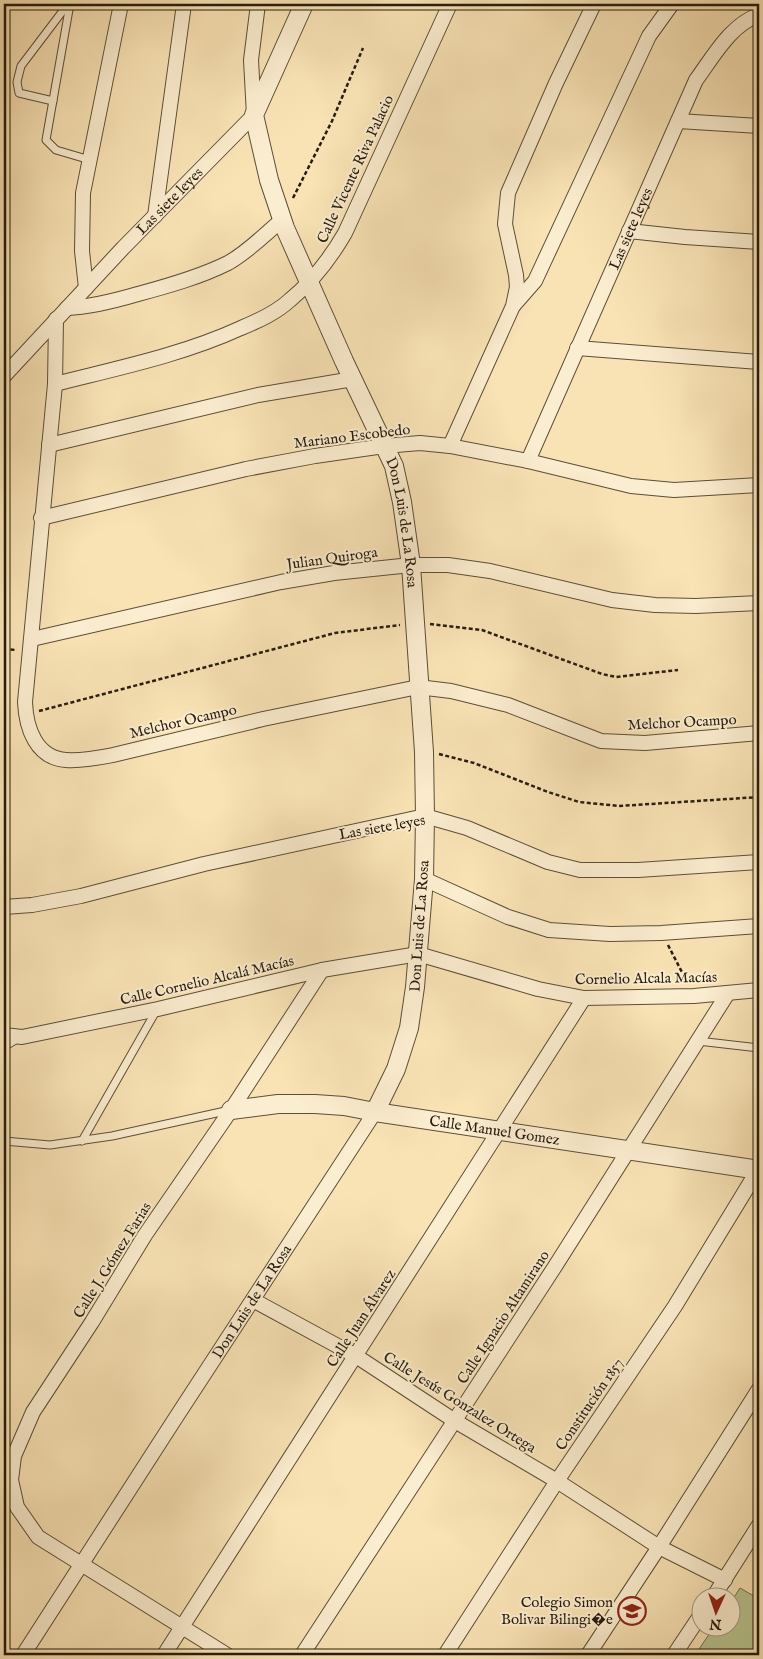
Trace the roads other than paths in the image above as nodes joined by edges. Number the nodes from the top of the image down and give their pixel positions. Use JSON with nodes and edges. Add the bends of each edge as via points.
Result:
{"nodes":[{"id":1,"x":69,"y":4,"type":"edge"},
{"id":2,"x":121,"y":4,"type":"edge"},
{"id":3,"x":184,"y":4,"type":"edge"},
{"id":4,"x":258,"y":4,"type":"edge"},
{"id":5,"x":304,"y":4,"type":"edge"},
{"id":6,"x":450,"y":4,"type":"edge"},
{"id":7,"x":594,"y":4,"type":"edge"},
{"id":8,"x":672,"y":4,"type":"edge"},
{"id":9,"x":759,"y":15,"type":"edge"},
{"id":10,"x":53,"y":101,"type":"junction"},
{"id":11,"x":254,"y":115,"type":"junction"},
{"id":12,"x":678,"y":121,"type":"junction"},
{"id":13,"x":759,"y":126,"type":"edge"},
{"id":14,"x":90,"y":160,"type":"junction"},
{"id":15,"x":155,"y":216,"type":"junction"},
{"id":16,"x":282,"y":220,"type":"junction"},
{"id":17,"x":629,"y":231,"type":"junction"},
{"id":18,"x":759,"y":242,"type":"edge"},
{"id":19,"x":309,"y":283,"type":"junction"},
{"id":20,"x":86,"y":288,"type":"junction"},
{"id":21,"x":514,"y":306,"type":"junction"},
{"id":22,"x":67,"y":308,"type":"junction"},
{"id":23,"x":56,"y":319,"type":"junction"},
{"id":24,"x":577,"y":348,"type":"junction"},
{"id":25,"x":759,"y":362,"type":"edge"},
{"id":26,"x":4,"y":376,"type":"edge"},
{"id":27,"x":353,"y":379,"type":"junction"},
{"id":28,"x":55,"y":384,"type":"junction"},
{"id":29,"x":49,"y":445,"type":"junction"},
{"id":30,"x":384,"y":446,"type":"junction"},
{"id":31,"x":450,"y":446,"type":"junction"},
{"id":32,"x":528,"y":462,"type":"junction"},
{"id":33,"x":759,"y":485,"type":"edge"},
{"id":34,"x":42,"y":518,"type":"junction"},
{"id":35,"x":410,"y":565,"type":"junction"},
{"id":36,"x":759,"y":603,"type":"edge"},
{"id":37,"x":32,"y":639,"type":"junction"},
{"id":38,"x":418,"y":687,"type":"junction"},
{"id":39,"x":759,"y":733,"type":"edge"},
{"id":40,"x":425,"y":816,"type":"junction"},
{"id":41,"x":759,"y":862,"type":"edge"},
{"id":42,"x":424,"y":879,"type":"junction"},
{"id":43,"x":4,"y":906,"type":"edge"},
{"id":44,"x":759,"y":926,"type":"edge"},
{"id":45,"x":418,"y":954,"type":"junction"},
{"id":46,"x":322,"y":970,"type":"junction"},
{"id":47,"x":759,"y":990,"type":"edge"},
{"id":48,"x":728,"y":993,"type":"junction"},
{"id":49,"x":584,"y":998,"type":"junction"},
{"id":50,"x":158,"y":1009,"type":"junction"},
{"id":51,"x":4,"y":1035,"type":"edge"},
{"id":52,"x":22,"y":1037,"type":"junction"},
{"id":53,"x":698,"y":1041,"type":"junction"},
{"id":54,"x":4,"y":1047,"type":"edge"},
{"id":55,"x":759,"y":1048,"type":"edge"},
{"id":56,"x":230,"y":1110,"type":"junction"},
{"id":57,"x":374,"y":1112,"type":"junction"},
{"id":58,"x":500,"y":1130,"type":"junction"},
{"id":59,"x":82,"y":1140,"type":"junction"},
{"id":60,"x":4,"y":1141,"type":"edge"},
{"id":61,"x":630,"y":1150,"type":"junction"},
{"id":62,"x":759,"y":1170,"type":"edge"},
{"id":63,"x":253,"y":1300,"type":"junction"},
{"id":64,"x":356,"y":1356,"type":"junction"},
{"id":65,"x":759,"y":1389,"type":"edge"},
{"id":66,"x":455,"y":1421,"type":"junction"},
{"id":67,"x":557,"y":1481,"type":"junction"},
{"id":68,"x":759,"y":1525,"type":"edge"},
{"id":69,"x":659,"y":1547,"type":"junction"},
{"id":70,"x":80,"y":1564,"type":"junction"},
{"id":71,"x":725,"y":1580,"type":"junction"},
{"id":72,"x":721,"y":1586,"type":"edge"},
{"id":73,"x":181,"y":1626,"type":"junction"},
{"id":74,"x":690,"y":1631,"type":"edge"},
{"id":75,"x":23,"y":1655,"type":"edge"},
{"id":76,"x":164,"y":1655,"type":"edge"},
{"id":77,"x":227,"y":1655,"type":"edge"},
{"id":78,"x":302,"y":1655,"type":"edge"},
{"id":79,"x":445,"y":1655,"type":"edge"},
{"id":80,"x":588,"y":1655,"type":"edge"},
{"id":81,"x":674,"y":1655,"type":"edge"}],
"edges":[{"from":1,"to":10,"type":"lane"},
{"from":1,"to":10,"type":"lane","via":[[21,66],[17,82],[19,93]]},
{"from":2,"to":14,"type":"street"},
{"from":3,"to":15,"type":"street"},
{"from":4,"to":11,"type":"street","via":[[251,60]]},
{"from":5,"to":11,"type":"street","name":"Las siete leyes"},
{"from":6,"to":19,"type":"street","name":"Calle Vicente Riva Palacio","via":[[345,233],[328,261]]},
{"from":7,"to":21,"type":"street","via":[[508,193],[505,224],[516,275]]},
{"from":8,"to":21,"type":"street","via":[[649,36],[535,281]]},
{"from":9,"to":12,"type":"street","name":"Las siete leyes","via":[[735,30],[720,46],[696,80]]},
{"from":10,"to":14,"type":"lane","via":[[46,140],[56,150]]},
{"from":11,"to":15,"type":"street","name":"Las siete leyes"},
{"from":11,"to":16,"type":"street","name":"Don Luis de La Rosa"},
{"from":12,"to":13,"type":"street"},
{"from":12,"to":17,"type":"street","name":"Las siete leyes"},
{"from":14,"to":20,"type":"street","via":[[84,193],[82,251]]},
{"from":15,"to":20,"type":"street","name":"Las siete leyes"},
{"from":16,"to":19,"type":"street","name":"Don Luis de La Rosa"},
{"from":16,"to":22,"type":"street","via":[[229,262],[199,275],[118,300]]},
{"from":17,"to":18,"type":"street"},
{"from":17,"to":24,"type":"street","name":"Las siete leyes"},
{"from":19,"to":27,"type":"street","name":"Don Luis de La Rosa"},
{"from":19,"to":28,"type":"street","name":"Calle Vicente Riva Palacio","via":[[289,302],[262,319],[221,337]]},
{"from":20,"to":22,"type":"street","name":"Las siete leyes"},
{"from":21,"to":31,"type":"street"},
{"from":22,"to":23,"type":"street","name":"Las siete leyes"},
{"from":23,"to":26,"type":"street","name":"Las siete leyes"},
{"from":23,"to":28,"type":"street","name":"Melchor Ocampo"},
{"from":24,"to":25,"type":"street"},
{"from":24,"to":32,"type":"street","name":"Las siete leyes"},
{"from":27,"to":29,"type":"street","via":[[258,395]]},
{"from":27,"to":30,"type":"street","name":"Don Luis de La Rosa"},
{"from":28,"to":29,"type":"street","name":"Melchor Ocampo"},
{"from":29,"to":34,"type":"street","name":"Melchor Ocampo"},
{"from":30,"to":31,"type":"street","name":"Mariano Escobedo","via":[[420,443]]},
{"from":30,"to":34,"type":"street","name":"Mariano Escobedo","via":[[246,469]]},
{"from":30,"to":35,"type":"street","name":"Don Luis de La Rosa","via":[[394,466],[402,502]]},
{"from":31,"to":32,"type":"street","name":"Mariano Escobedo"},
{"from":32,"to":33,"type":"street","name":"Mariano Escobedo","via":[[631,486],[674,490]]},
{"from":34,"to":37,"type":"street","name":"Melchor Ocampo"},
{"from":35,"to":36,"type":"street","name":"Julian Quiroga","via":[[448,564],[597,597],[646,604]]},
{"from":35,"to":37,"type":"street","name":"Julian Quiroga","via":[[281,582]]},
{"from":35,"to":38,"type":"street","name":"Don Luis de La Rosa"},
{"from":37,"to":38,"type":"street","name":"Melchor Ocampo","via":[[26,715],[38,746],[46,753],[65,760],[113,755]]},
{"from":38,"to":39,"type":"street","name":"Melchor Ocampo","via":[[508,704],[601,740],[645,743]]},
{"from":38,"to":40,"type":"street","name":"Don Luis de La Rosa"},
{"from":40,"to":41,"type":"street","name":"Las siete leyes","via":[[467,828],[548,862],[580,870],[638,870]]},
{"from":40,"to":42,"type":"street","name":"Don Luis de La Rosa"},
{"from":40,"to":43,"type":"street","name":"Las siete leyes","via":[[204,864],[80,896],[32,905]]},
{"from":42,"to":44,"type":"street","via":[[508,917],[549,930],[610,934]]},
{"from":42,"to":45,"type":"street","name":"Don Luis de La Rosa"},
{"from":45,"to":46,"type":"street","name":"Calle Cornelio Alcalá Macías"},
{"from":45,"to":49,"type":"street","name":"Cornelio Alcala Macías","via":[[538,990]]},
{"from":45,"to":57,"type":"street","name":"Don Luis de La Rosa","via":[[409,1028],[396,1069]]},
{"from":46,"to":50,"type":"street","name":"Calle Cornelio Alcalá Macías"},
{"from":46,"to":56,"type":"street","name":"Calle J. Gómez Farias"},
{"from":47,"to":48,"type":"street","name":"Cornelio Alcala Macías"},
{"from":48,"to":49,"type":"street","name":"Cornelio Alcala Macías"},
{"from":48,"to":53,"type":"street","name":"Calle Ignacio Altamirano"},
{"from":49,"to":58,"type":"street","name":"Calle Juan Álvarez"},
{"from":50,"to":52,"type":"street","name":"Calle Cornelio Alcalá Macías"},
{"from":50,"to":59,"type":"lane"},
{"from":51,"to":52,"type":"street","name":"Calle Cornelio Alcalá Macías"},
{"from":52,"to":54,"type":"lane"},
{"from":53,"to":55,"type":"lane"},
{"from":53,"to":61,"type":"street","name":"Calle Ignacio Altamirano"},
{"from":56,"to":57,"type":"street","name":"Calle Manuel Gomez","via":[[278,1104],[316,1104]]},
{"from":56,"to":59,"type":"lane"},
{"from":56,"to":70,"type":"street","name":"Calle J. Gómez Farias","via":[[32,1412],[14,1456],[11,1480],[17,1507],[38,1537]]},
{"from":57,"to":58,"type":"street","name":"Calle Manuel Gomez"},
{"from":57,"to":63,"type":"street","name":"Don Luis de La Rosa"},
{"from":58,"to":61,"type":"street","name":"Calle Manuel Gomez"},
{"from":58,"to":64,"type":"street","name":"Calle Juan Álvarez"},
{"from":59,"to":60,"type":"lane","via":[[50,1145]]},
{"from":61,"to":62,"type":"street","name":"Calle Manuel Gomez"},
{"from":61,"to":66,"type":"street","name":"Calle Ignacio Altamirano"},
{"from":62,"to":67,"type":"street","name":"Constitución 1857","via":[[675,1306]]},
{"from":63,"to":64,"type":"street","name":"Calle Jesús Gonzalez Ortega"},
{"from":63,"to":70,"type":"street","name":"Don Luis de La Rosa"},
{"from":64,"to":66,"type":"street","name":"Calle Jesús Gonzalez Ortega"},
{"from":64,"to":73,"type":"street","name":"Calle Juan Álvarez"},
{"from":65,"to":69,"type":"street"},
{"from":66,"to":67,"type":"street","name":"Calle Jesús Gonzalez Ortega"},
{"from":66,"to":78,"type":"street","name":"Calle Ignacio Altamirano"},
{"from":67,"to":69,"type":"street","name":"Calle Jesús Gonzalez Ortega"},
{"from":67,"to":79,"type":"street","name":"Constitución 1857"},
{"from":68,"to":71,"type":"street"},
{"from":69,"to":71,"type":"street","name":"Calle Jesús Gonzalez Ortega"},
{"from":69,"to":80,"type":"street"},
{"from":70,"to":73,"type":"street","name":"Calle J. Gómez Farias"},
{"from":70,"to":75,"type":"street","name":"Don Luis de La Rosa"},
{"from":71,"to":72,"type":"street"},
{"from":73,"to":76,"type":"street","name":"Calle Juan Álvarez"},
{"from":73,"to":77,"type":"street","name":"Calle J. Gómez Farias"},
{"from":74,"to":81,"type":"street"}]}
